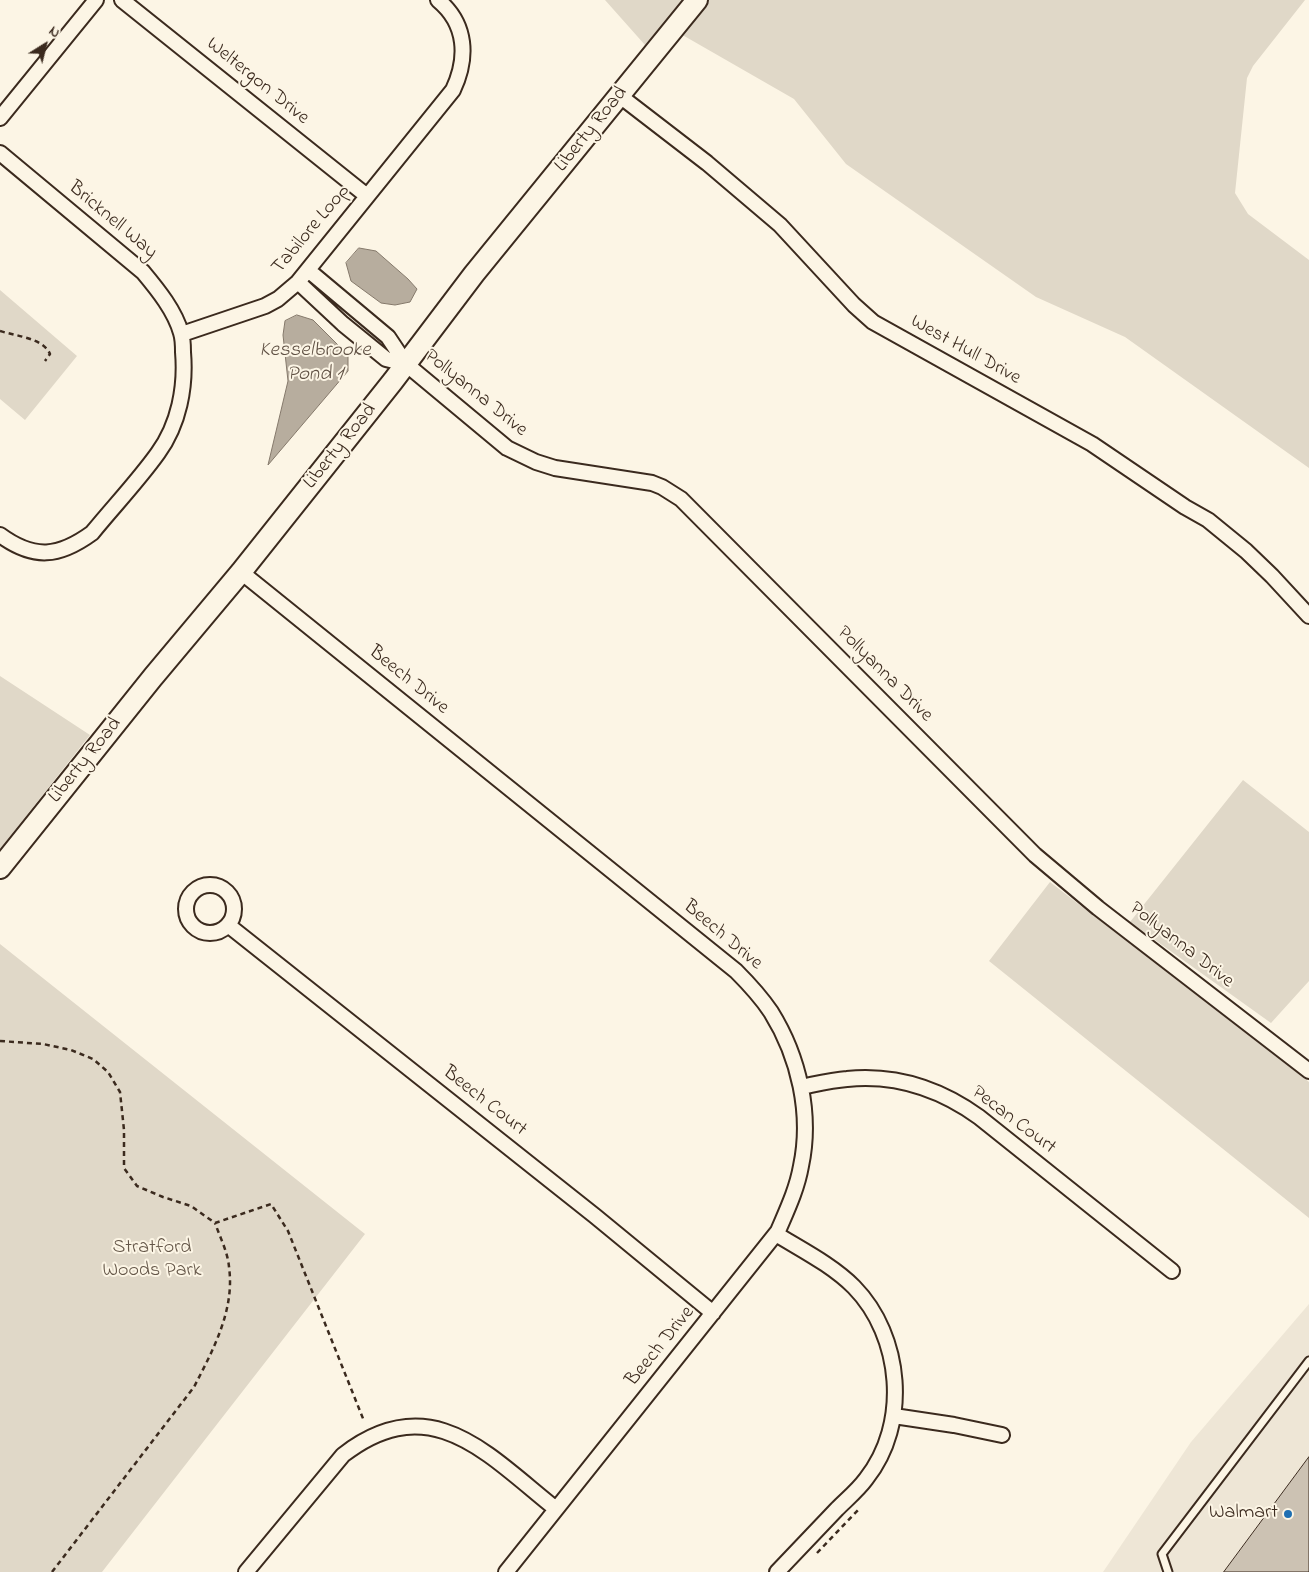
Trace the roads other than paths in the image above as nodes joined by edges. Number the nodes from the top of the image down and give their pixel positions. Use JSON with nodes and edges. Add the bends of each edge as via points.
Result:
{"nodes":[{"id":1,"x":96,"y":0,"type":"edge"},
{"id":2,"x":122,"y":0,"type":"edge"},
{"id":3,"x":438,"y":0,"type":"edge"},
{"id":4,"x":697,"y":0,"type":"edge"},
{"id":5,"x":620,"y":96,"type":"junction"},
{"id":6,"x":0,"y":118,"type":"edge"},
{"id":7,"x":0,"y":153,"type":"edge"},
{"id":8,"x":367,"y":196,"type":"junction"},
{"id":9,"x":308,"y":270,"type":"junction"},
{"id":10,"x":298,"y":282,"type":"junction"},
{"id":11,"x":182,"y":334,"type":"junction"},
{"id":12,"x":406,"y":364,"type":"junction"},
{"id":13,"x":0,"y":535,"type":"edge"},
{"id":14,"x":241,"y":572,"type":"junction"},
{"id":15,"x":1309,"y":616,"type":"edge"},
{"id":16,"x":0,"y":868,"type":"edge"},
{"id":17,"x":228,"y":925,"type":"dead end"},
{"id":18,"x":1309,"y":1071,"type":"edge"},
{"id":19,"x":801,"y":1087,"type":"junction"},
{"id":20,"x":776,"y":1234,"type":"junction"},
{"id":21,"x":1172,"y":1271,"type":"dead end"},
{"id":22,"x":713,"y":1313,"type":"junction"},
{"id":23,"x":1309,"y":1361,"type":"edge"},
{"id":24,"x":894,"y":1416,"type":"junction"},
{"id":25,"x":1002,"y":1436,"type":"dead end"},
{"id":26,"x":556,"y":1509,"type":"junction"},
{"id":27,"x":246,"y":1572,"type":"edge"},
{"id":28,"x":506,"y":1572,"type":"edge"},
{"id":29,"x":777,"y":1572,"type":"edge"},
{"id":30,"x":1168,"y":1572,"type":"edge"}],
"edges":[{"from":1,"to":6,"type":"street"},
{"from":2,"to":8,"type":"street","name":"Weltergon Drive"},
{"from":3,"to":8,"type":"street","name":"Tabilore Loop","via":[[451,14],[463,43],[460,76],[453,90]]},
{"from":4,"to":5,"type":"street","name":"Liberty Road"},
{"from":5,"to":12,"type":"street","name":"Liberty Road","via":[[474,274]]},
{"from":5,"to":15,"type":"street","name":"West Hull Drive","via":[[780,225],[873,322],[1092,444],[1208,520],[1246,551]]},
{"from":7,"to":11,"type":"street","name":"Bricknell Way","via":[[143,272],[160,292]]},
{"from":8,"to":9,"type":"street","name":"Tabilore Loop"},
{"from":9,"to":10,"type":"street","name":"Tabilore Loop"},
{"from":9,"to":12,"type":"street","via":[[388,337]]},
{"from":10,"to":11,"type":"street","name":"Tabilore Loop","via":[[265,306]]},
{"from":10,"to":12,"type":"street","via":[[386,359]]},
{"from":11,"to":13,"type":"street","via":[[183,386],[171,432],[159,453],[92,533],[54,552],[22,548]]},
{"from":12,"to":14,"type":"street","name":"Liberty Road"},
{"from":12,"to":18,"type":"street","name":"Pollyanna Drive","via":[[517,454],[555,468],[652,483],[681,499],[1035,855],[1098,908]]},
{"from":14,"to":16,"type":"street","name":"Liberty Road"},
{"from":14,"to":19,"type":"street","name":"Beech Drive","via":[[736,972],[771,1012],[784,1036]]},
{"from":17,"to":22,"type":"street","name":"Beech Court"},
{"from":19,"to":20,"type":"street","name":"Beech Drive","via":[[805,1111],[801,1166],[795,1190]]},
{"from":19,"to":21,"type":"street","name":"Pecan Court","via":[[870,1078],[896,1080],[945,1095],[979,1117]]},
{"from":20,"to":22,"type":"street","name":"Beech Drive"},
{"from":20,"to":24,"type":"street","via":[[835,1270],[867,1303],[889,1347],[894,1372]]},
{"from":22,"to":26,"type":"street","name":"Beech Drive"},
{"from":23,"to":30,"type":"lane","via":[[1162,1554]]},
{"from":24,"to":25,"type":"street"},
{"from":24,"to":29,"type":"street","via":[[883,1451],[867,1478]]},
{"from":26,"to":27,"type":"street","via":[[474,1444],[455,1434],[436,1428],[394,1429],[374,1435],[343,1455]]},
{"from":26,"to":28,"type":"street","name":"Beech Drive"}]}
